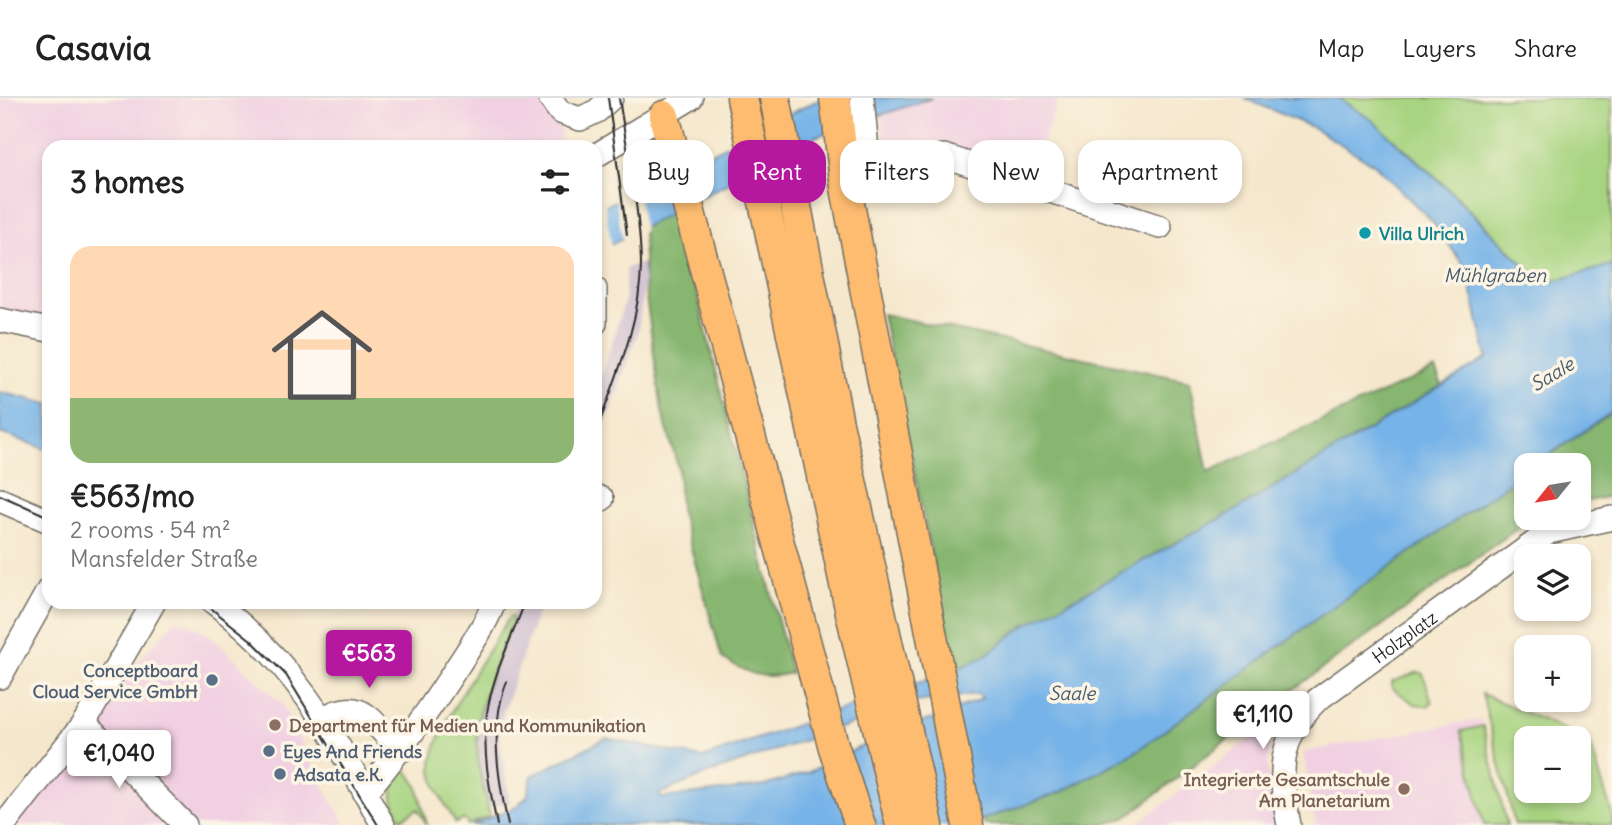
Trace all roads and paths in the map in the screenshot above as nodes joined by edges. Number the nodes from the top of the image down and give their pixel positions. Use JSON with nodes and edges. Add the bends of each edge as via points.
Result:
{"nodes":[{"id":1,"x":550,"y":98,"type":"edge"},
{"id":2,"x":611,"y":98,"type":"edge"},
{"id":3,"x":691,"y":98,"type":"edge"},
{"id":4,"x":742,"y":98,"type":"edge"},
{"id":5,"x":775,"y":98,"type":"edge"},
{"id":6,"x":835,"y":98,"type":"edge"},
{"id":7,"x":862,"y":98,"type":"edge"},
{"id":8,"x":663,"y":107,"type":"edge"},
{"id":9,"x":850,"y":140,"type":"edge"},
{"id":10,"x":853,"y":140,"type":"edge"},
{"id":11,"x":602,"y":151,"type":"edge"},
{"id":12,"x":954,"y":159,"type":"edge"},
{"id":13,"x":861,"y":203,"type":"edge"},
{"id":14,"x":1160,"y":227,"type":"dead end"},
{"id":15,"x":0,"y":320,"type":"edge"},
{"id":16,"x":42,"y":329,"type":"edge"},
{"id":17,"x":0,"y":500,"type":"edge"},
{"id":18,"x":42,"y":518,"type":"edge"},
{"id":19,"x":1612,"y":518,"type":"edge"},
{"id":20,"x":42,"y":602,"type":"edge"},
{"id":21,"x":150,"y":609,"type":"edge"},
{"id":22,"x":221,"y":609,"type":"edge"},
{"id":23,"x":490,"y":609,"type":"edge"},
{"id":24,"x":864,"y":610,"type":"junction"},
{"id":25,"x":0,"y":677,"type":"edge"},
{"id":26,"x":322,"y":719,"type":"junction"},
{"id":27,"x":84,"y":723,"type":"junction"},
{"id":28,"x":402,"y":750,"type":"junction"},
{"id":29,"x":365,"y":793,"type":"junction"},
{"id":30,"x":4,"y":825,"type":"edge"},
{"id":31,"x":185,"y":825,"type":"edge"},
{"id":32,"x":383,"y":825,"type":"edge"},
{"id":33,"x":860,"y":825,"type":"edge"},
{"id":34,"x":901,"y":825,"type":"edge"},
{"id":35,"x":928,"y":825,"type":"edge"},
{"id":36,"x":968,"y":825,"type":"edge"},
{"id":37,"x":1289,"y":825,"type":"edge"}],
"edges":[{"from":1,"to":2,"type":"street","via":[[560,112],[573,118],[592,114]]},
{"from":3,"to":8,"type":"street"},
{"from":4,"to":24,"type":"main road","via":[[769,232]]},
{"from":5,"to":24,"type":"main road"},
{"from":6,"to":9,"type":"main road"},
{"from":7,"to":10,"type":"street"},
{"from":8,"to":11,"type":"street"},
{"from":8,"to":33,"type":"main road","via":[[801,628]]},
{"from":12,"to":14,"type":"street"},
{"from":13,"to":36,"type":"main road","via":[[924,595]]},
{"from":15,"to":16,"type":"street"},
{"from":17,"to":18,"type":"street"},
{"from":19,"to":37,"type":"street","name":"Holzplatz","via":[[1549,532],[1303,713],[1286,744],[1282,767]]},
{"from":20,"to":25,"type":"street"},
{"from":21,"to":27,"type":"street"},
{"from":22,"to":26,"type":"street","via":[[275,655]]},
{"from":23,"to":28,"type":"street"},
{"from":24,"to":34,"type":"main road"},
{"from":24,"to":35,"type":"main road"},
{"from":26,"to":28,"type":"street","via":[[347,707],[360,710]]},
{"from":26,"to":29,"type":"street"},
{"from":27,"to":30,"type":"street"},
{"from":27,"to":31,"type":"street"},
{"from":28,"to":29,"type":"street"},
{"from":29,"to":32,"type":"street"}]}
